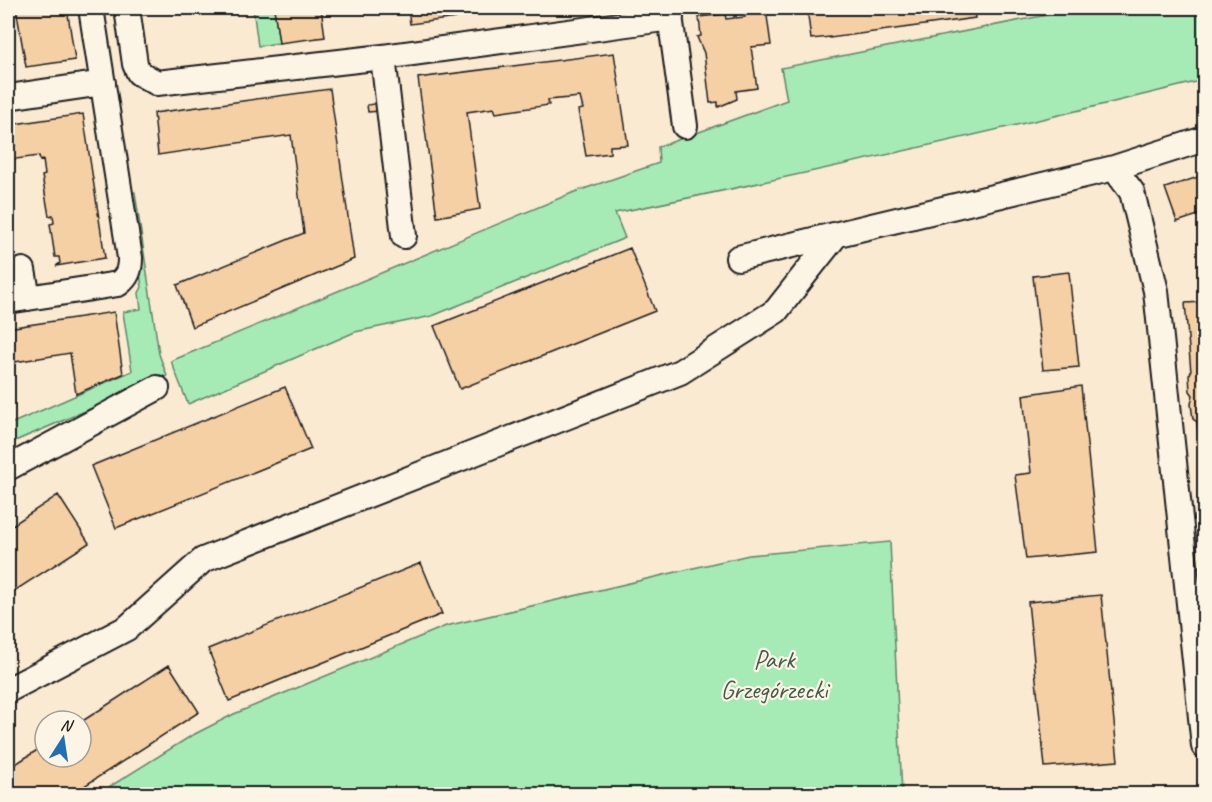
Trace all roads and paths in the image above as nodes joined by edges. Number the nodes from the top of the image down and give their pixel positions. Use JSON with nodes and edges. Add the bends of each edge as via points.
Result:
{"nodes":[{"id":1,"x":91,"y":8,"type":"edge"},
{"id":2,"x":127,"y":8,"type":"edge"},
{"id":3,"x":670,"y":13,"type":"edge"},
{"id":4,"x":383,"y":57,"type":"junction"},
{"id":5,"x":103,"y":83,"type":"junction"},
{"id":6,"x":8,"y":97,"type":"edge"},
{"id":7,"x":685,"y":126,"type":"dead end"},
{"id":8,"x":1204,"y":139,"type":"edge"},
{"id":9,"x":1114,"y":168,"type":"junction"},
{"id":10,"x":836,"y":235,"type":"junction"},
{"id":11,"x":404,"y":236,"type":"dead end"},
{"id":12,"x":738,"y":258,"type":"dead end"},
{"id":13,"x":23,"y":270,"type":"dead end"},
{"id":14,"x":18,"y":299,"type":"edge"},
{"id":15,"x":157,"y":388,"type":"dead end"},
{"id":16,"x":8,"y":468,"type":"edge"},
{"id":17,"x":1198,"y":613,"type":"edge"},
{"id":18,"x":8,"y":690,"type":"edge"},
{"id":19,"x":1204,"y":746,"type":"edge"}],
"edges":[{"from":1,"to":5,"type":"lane"},
{"from":2,"to":4,"type":"lane","via":[[135,64],[139,73],[156,83]]},
{"from":3,"to":4,"type":"lane"},
{"from":3,"to":7,"type":"lane"},
{"from":4,"to":11,"type":"lane"},
{"from":5,"to":6,"type":"lane"},
{"from":5,"to":14,"type":"lane","via":[[130,268],[118,284]]},
{"from":8,"to":9,"type":"lane"},
{"from":9,"to":10,"type":"lane"},
{"from":9,"to":17,"type":"lane","via":[[1132,192],[1156,291]]},
{"from":10,"to":12,"type":"lane"},
{"from":10,"to":18,"type":"lane","via":[[777,311],[680,372],[203,560],[127,628]]},
{"from":13,"to":14,"type":"lane"},
{"from":15,"to":16,"type":"lane"},
{"from":17,"to":19,"type":"lane"}]}
